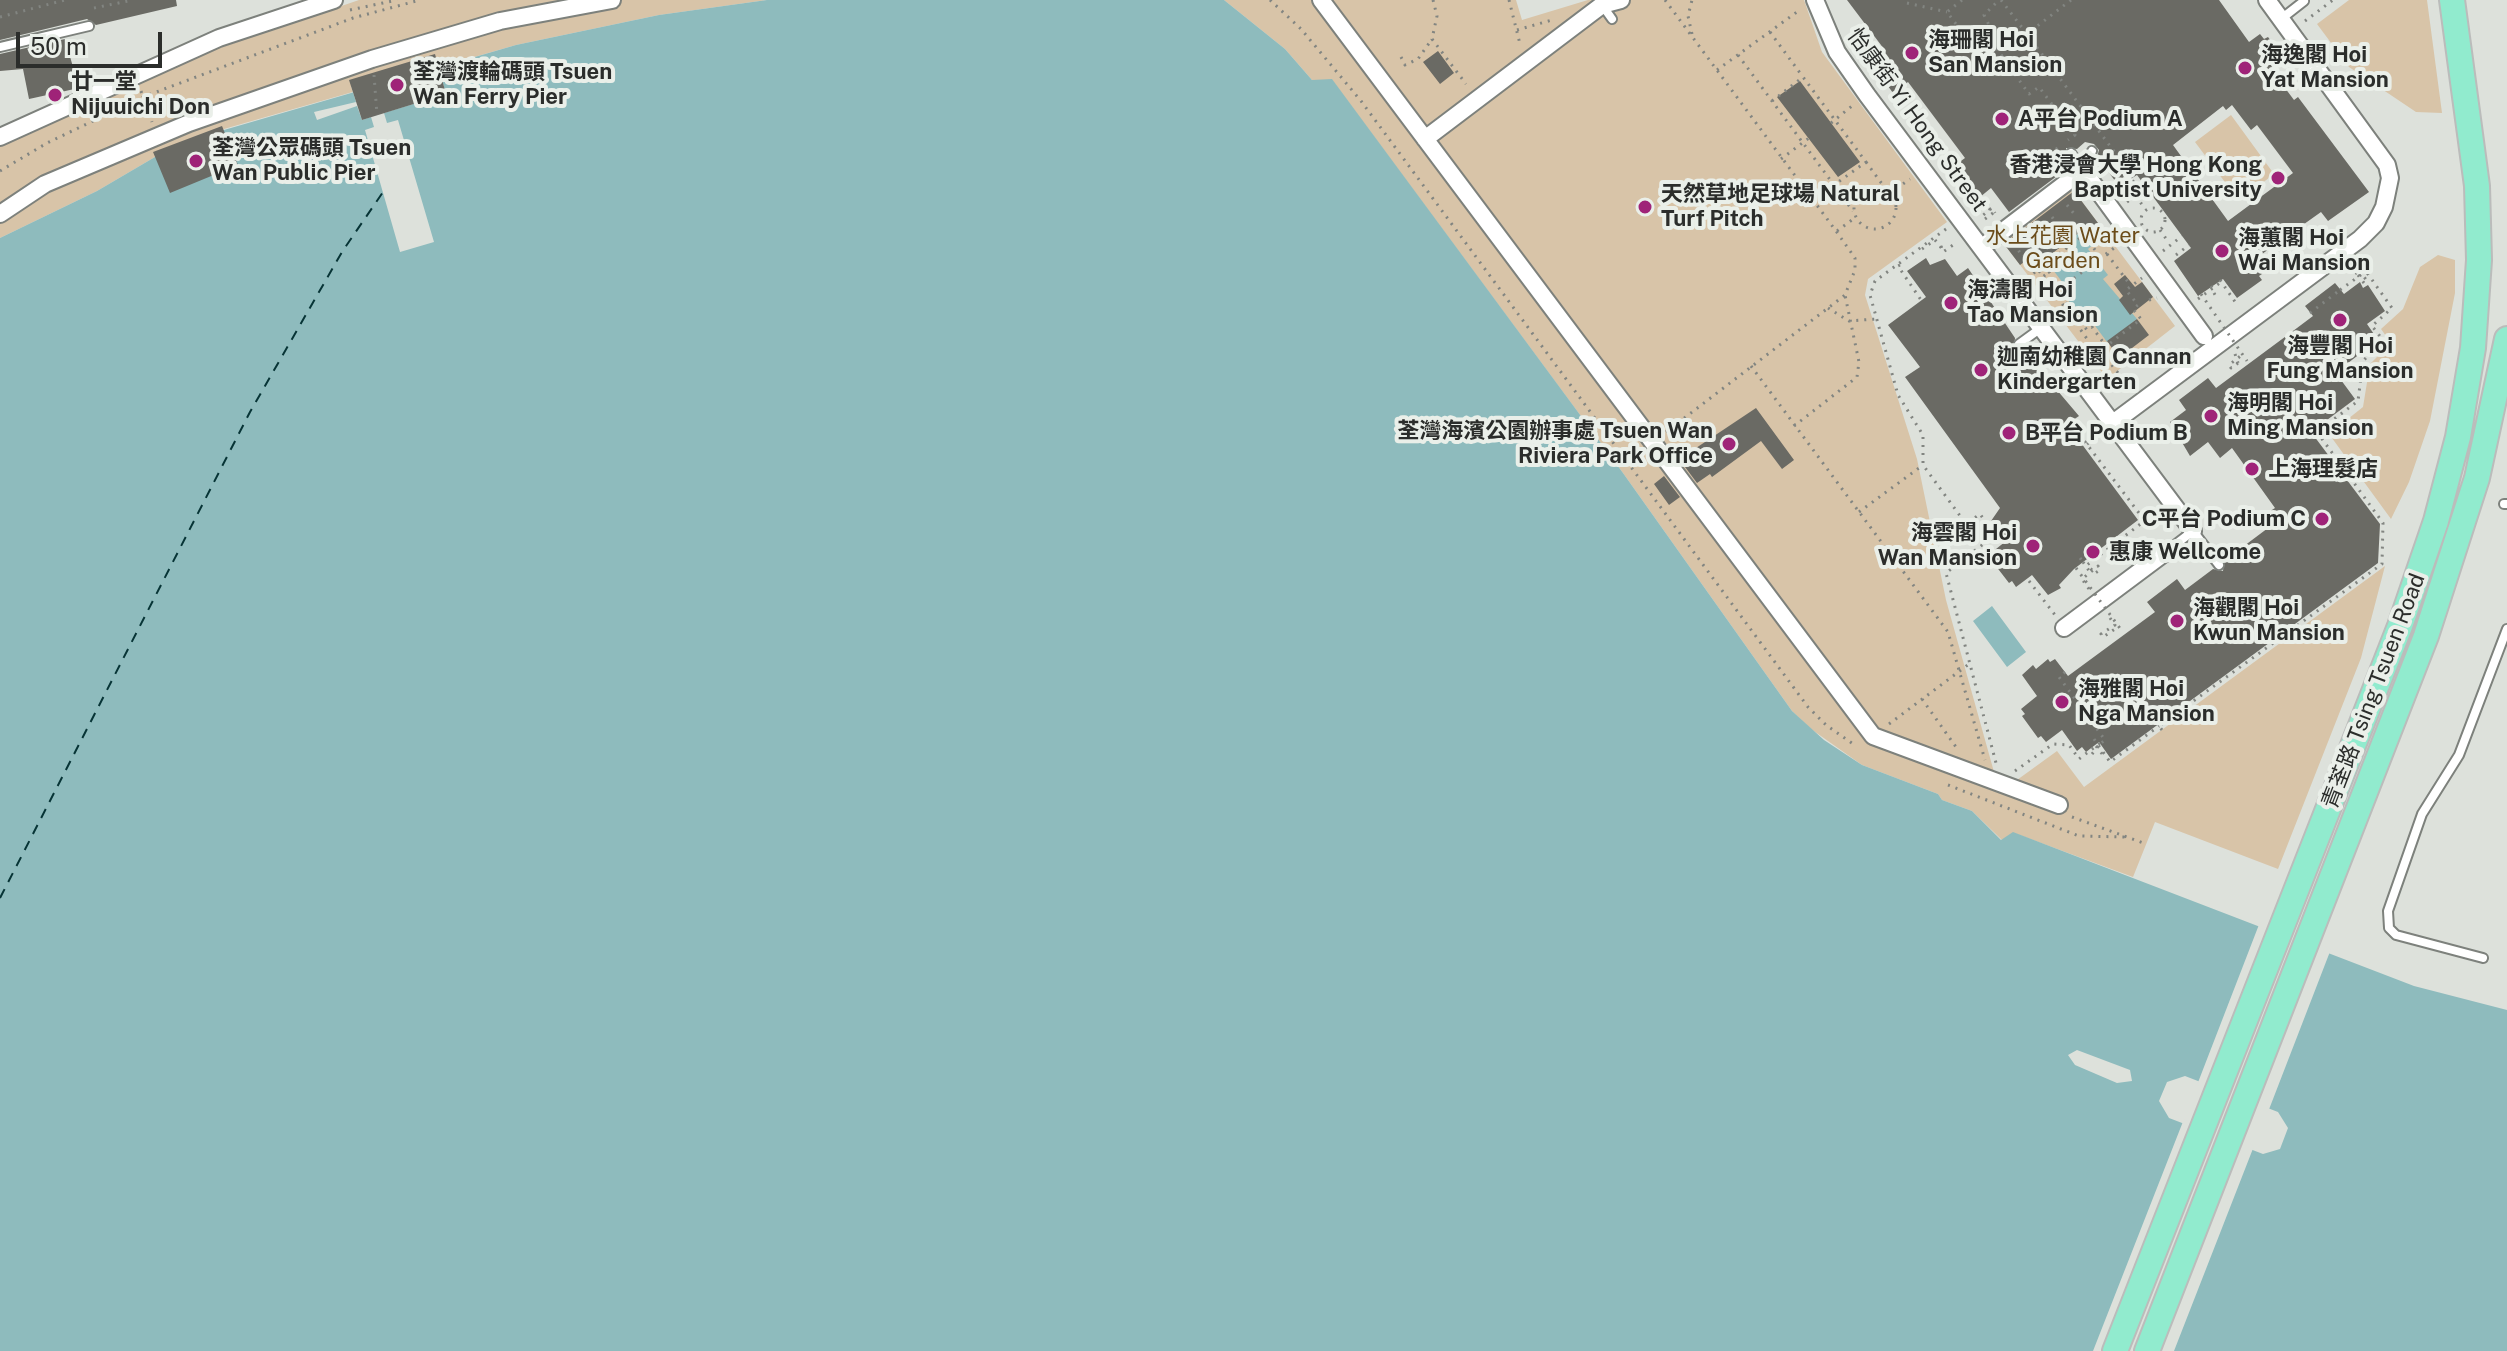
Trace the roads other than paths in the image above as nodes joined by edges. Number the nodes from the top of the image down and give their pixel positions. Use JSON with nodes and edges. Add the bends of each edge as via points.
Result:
{"nodes":[{"id":1,"x":334,"y":0,"type":"edge"},
{"id":2,"x":612,"y":0,"type":"edge"},
{"id":3,"x":1321,"y":0,"type":"edge"},
{"id":4,"x":1621,"y":0,"type":"edge"},
{"id":5,"x":2267,"y":0,"type":"edge"},
{"id":6,"x":2452,"y":0,"type":"edge"},
{"id":7,"x":2304,"y":1,"type":"edge"},
{"id":8,"x":1809,"y":4,"type":"edge"},
{"id":9,"x":2281,"y":19,"type":"junction"},
{"id":10,"x":89,"y":26,"type":"dead end"},
{"id":11,"x":0,"y":47,"type":"edge"},
{"id":12,"x":0,"y":137,"type":"edge"},
{"id":13,"x":1425,"y":139,"type":"junction"},
{"id":14,"x":2092,"y":151,"type":"dead end"},
{"id":15,"x":2071,"y":153,"type":"dead end"},
{"id":16,"x":2083,"y":170,"type":"junction"},
{"id":17,"x":0,"y":214,"type":"edge"},
{"id":18,"x":1982,"y":247,"type":"junction"},
{"id":19,"x":2041,"y":328,"type":"junction"},
{"id":20,"x":2507,"y":339,"type":"edge"},
{"id":21,"x":2209,"y":342,"type":"junction"},
{"id":22,"x":2019,"y":344,"type":"dead end"},
{"id":23,"x":2113,"y":423,"type":"junction"},
{"id":24,"x":2193,"y":531,"type":"junction"},
{"id":25,"x":2163,"y":554,"type":"joint"},
{"id":26,"x":2219,"y":565,"type":"dead end"},
{"id":27,"x":2064,"y":628,"type":"road end"},
{"id":28,"x":2507,"y":629,"type":"edge"},
{"id":29,"x":2059,"y":805,"type":"dead end"},
{"id":30,"x":2483,"y":958,"type":"dead end"},
{"id":31,"x":2115,"y":1351,"type":"edge"},
{"id":32,"x":2147,"y":1351,"type":"edge"}],
"edges":[{"from":1,"to":12,"type":"street","via":[[219,38]]},
{"from":2,"to":17,"type":"street","via":[[500,21],[372,59],[189,123],[45,184]]},
{"from":3,"to":13,"type":"street"},
{"from":4,"to":13,"type":"street"},
{"from":5,"to":9,"type":"street"},
{"from":6,"to":31,"type":"main road","name":"青荃路 Tsing Tsuen Road","via":[[2477,186],[2477,313],[2468,390],[2439,510],[2404,615]]},
{"from":7,"to":9,"type":"lane"},
{"from":8,"to":18,"type":"street","name":"怡康街 Yi Hong Street","via":[[1837,52]]},
{"from":9,"to":21,"type":"street","via":[[2377,149],[2387,165],[2389,191],[2376,223],[2360,239]]},
{"from":10,"to":11,"type":"lane"},
{"from":13,"to":29,"type":"street","via":[[1873,736],[1974,773],[1994,773]]},
{"from":14,"to":16,"type":"lane"},
{"from":15,"to":16,"type":"lane"},
{"from":16,"to":18,"type":"street"},
{"from":16,"to":21,"type":"street"},
{"from":18,"to":19,"type":"street","name":"怡康街 Yi Hong Street"},
{"from":19,"to":22,"type":"lane"},
{"from":19,"to":23,"type":"street","name":"怡康街 Yi Hong Street"},
{"from":20,"to":32,"type":"main road","name":"青荃路 Tsing Tsuen Road","via":[[2477,478],[2426,636]]},
{"from":21,"to":23,"type":"street"},
{"from":23,"to":24,"type":"street","name":"怡康街 Yi Hong Street"},
{"from":24,"to":25,"type":"lane"},
{"from":24,"to":26,"type":"lane"},
{"from":25,"to":27,"type":"street"},
{"from":28,"to":30,"type":"lane","via":[[2459,755],[2422,814],[2388,911],[2389,928],[2396,935]]}]}
